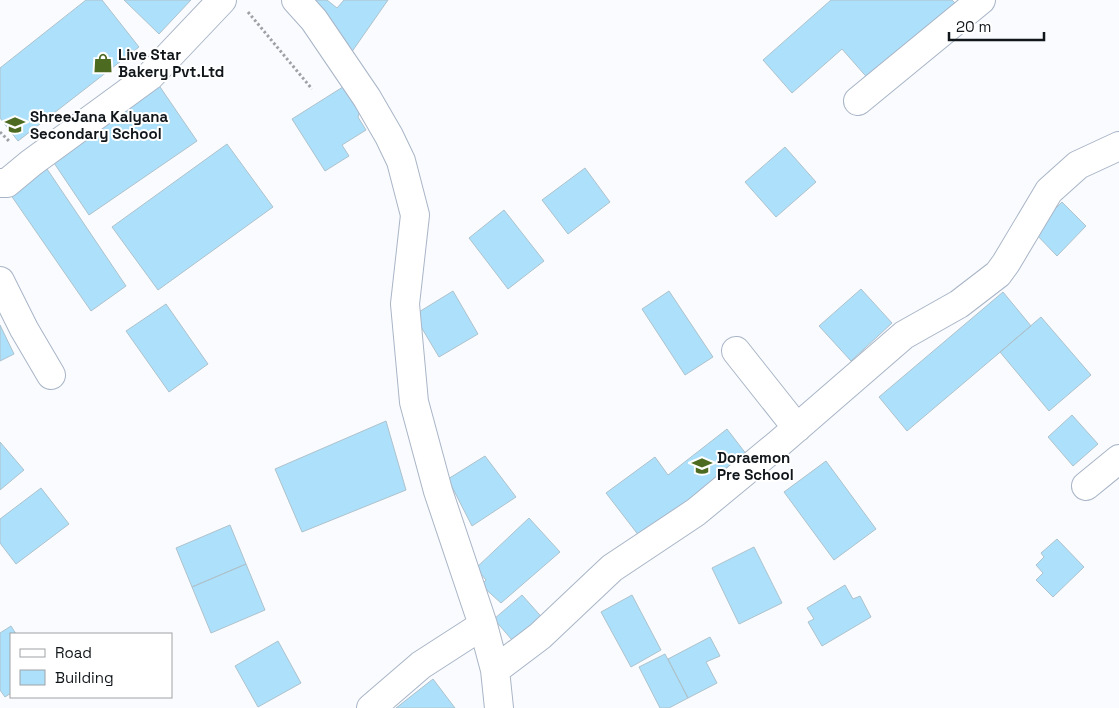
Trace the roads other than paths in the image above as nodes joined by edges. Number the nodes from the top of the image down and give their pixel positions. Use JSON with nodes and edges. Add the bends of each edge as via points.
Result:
{"nodes":[{"id":1,"x":296,"y":0,"type":"edge"},
{"id":2,"x":981,"y":0,"type":"edge"},
{"id":3,"x":233,"y":4,"type":"edge"},
{"id":4,"x":858,"y":101,"type":"dead end"},
{"id":5,"x":1119,"y":146,"type":"edge"},
{"id":6,"x":0,"y":183,"type":"edge"},
{"id":7,"x":0,"y":281,"type":"edge"},
{"id":8,"x":736,"y":351,"type":"dead end"},
{"id":9,"x":52,"y":376,"type":"dead end"},
{"id":10,"x":797,"y":428,"type":"junction"},
{"id":11,"x":1119,"y":459,"type":"edge"},
{"id":12,"x":1086,"y":486,"type":"dead end"},
{"id":13,"x":483,"y":625,"type":"junction"},
{"id":14,"x":495,"y":670,"type":"junction"},
{"id":15,"x":371,"y":708,"type":"edge"},
{"id":16,"x":499,"y":708,"type":"edge"}],
"edges":[{"from":1,"to":13,"type":"street","via":[[314,20],[367,98],[401,161],[415,216],[406,304],[414,402],[438,491]]},
{"from":2,"to":4,"type":"street"},
{"from":3,"to":6,"type":"street","via":[[150,76],[7,183]]},
{"from":5,"to":10,"type":"street","via":[[1078,165],[1049,190],[998,274],[959,304],[904,335]]},
{"from":7,"to":9,"type":"street"},
{"from":8,"to":10,"type":"street"},
{"from":10,"to":14,"type":"street","via":[[696,512],[612,568],[540,636]]},
{"from":11,"to":12,"type":"street"},
{"from":13,"to":14,"type":"street"},
{"from":13,"to":15,"type":"street","via":[[421,665]]},
{"from":14,"to":16,"type":"street"}]}
